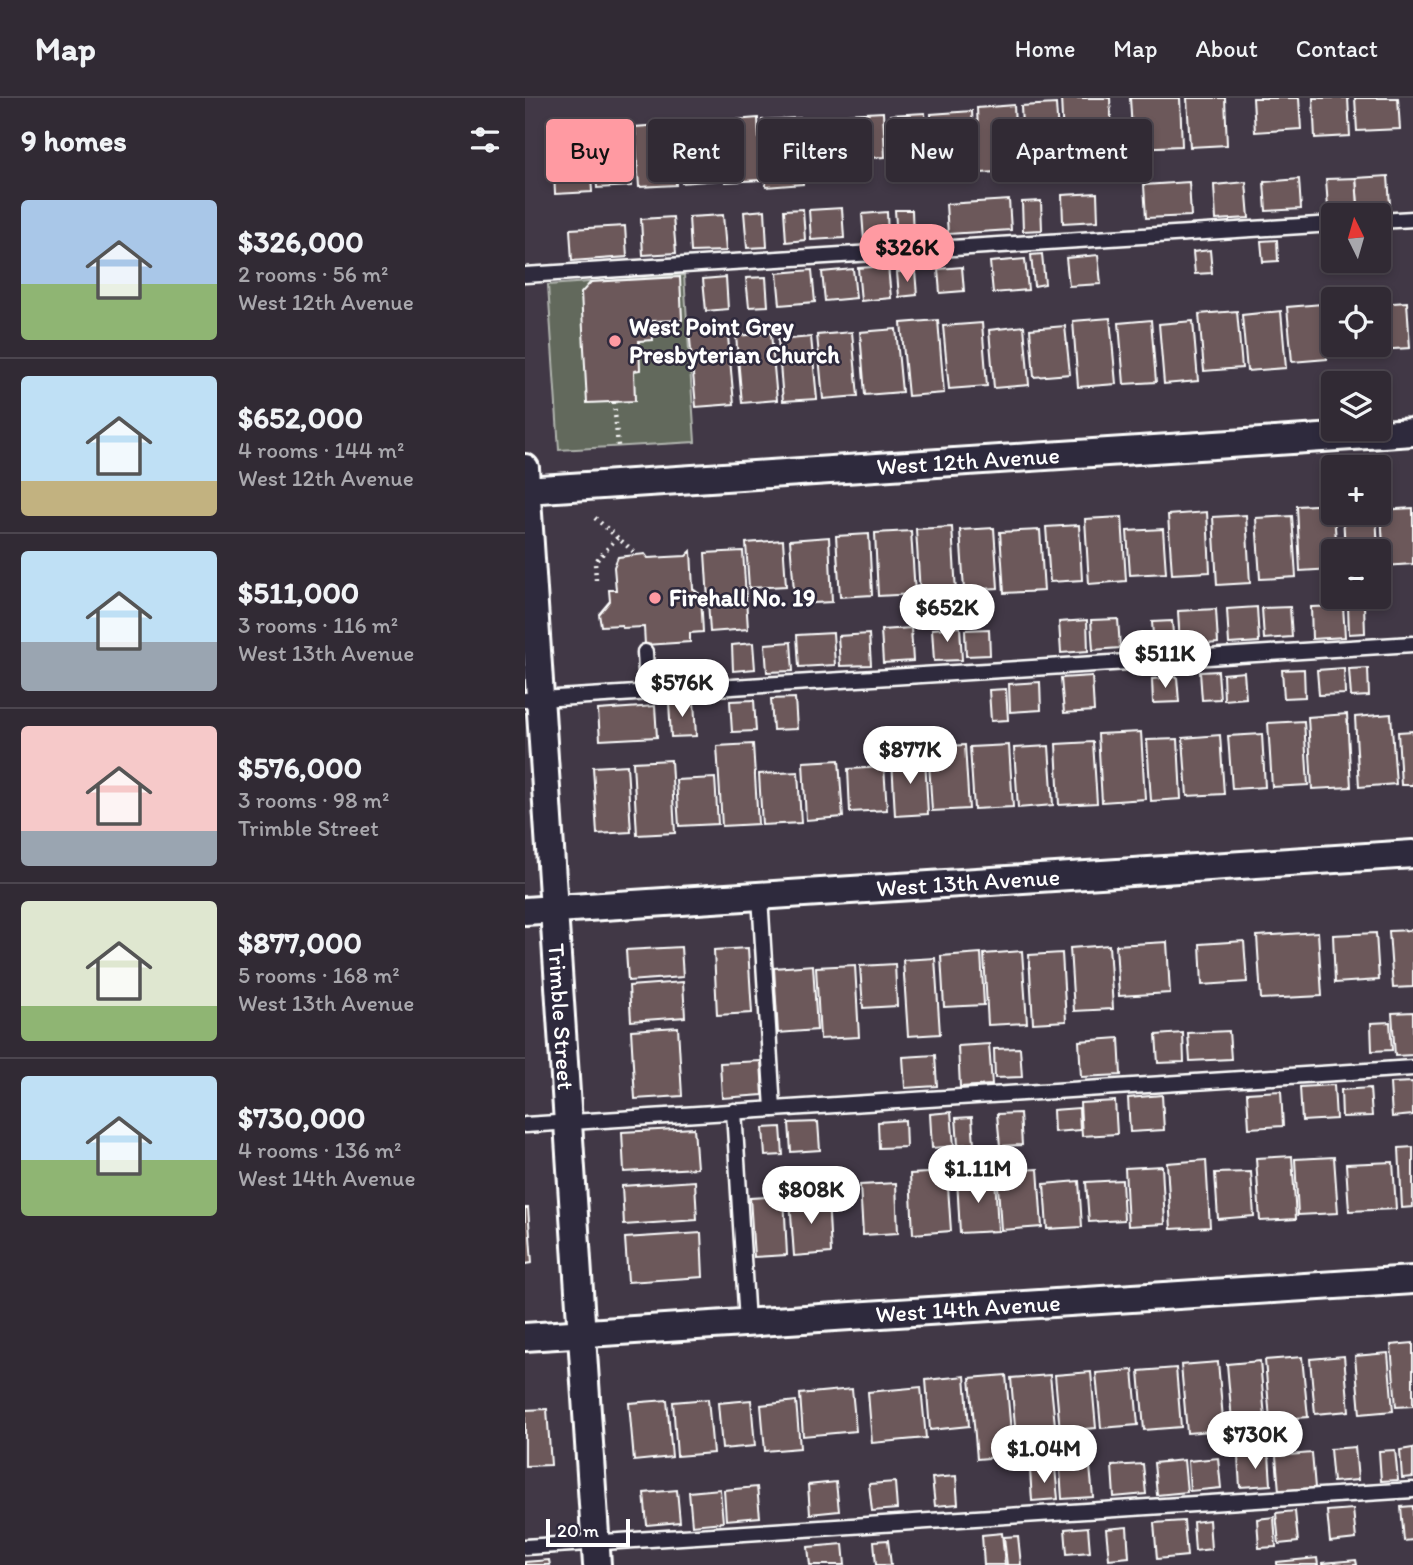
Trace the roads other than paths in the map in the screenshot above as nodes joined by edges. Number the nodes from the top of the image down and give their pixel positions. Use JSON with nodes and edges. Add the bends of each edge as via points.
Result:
{"nodes":[{"id":1,"x":1413,"y":219,"type":"edge"},
{"id":2,"x":1391,"y":220,"type":"edge"},
{"id":3,"x":1321,"y":225,"type":"edge"},
{"id":4,"x":525,"y":275,"type":"edge"},
{"id":5,"x":1413,"y":432,"type":"edge"},
{"id":6,"x":526,"y":483,"type":"edge"},
{"id":7,"x":1413,"y":644,"type":"edge"},
{"id":8,"x":645,"y":652,"type":"dead end"},
{"id":9,"x":647,"y":692,"type":"junction"},
{"id":10,"x":533,"y":699,"type":"edge"},
{"id":11,"x":1413,"y":854,"type":"edge"},
{"id":12,"x":760,"y":896,"type":"junction"},
{"id":13,"x":554,"y":910,"type":"junction"},
{"id":14,"x":525,"y":911,"type":"edge"},
{"id":15,"x":1413,"y":1068,"type":"edge"},
{"id":16,"x":773,"y":1109,"type":"junction"},
{"id":17,"x":734,"y":1111,"type":"junction"},
{"id":18,"x":568,"y":1122,"type":"junction"},
{"id":19,"x":525,"y":1125,"type":"edge"},
{"id":20,"x":1413,"y":1280,"type":"edge"},
{"id":21,"x":747,"y":1323,"type":"junction"},
{"id":22,"x":582,"y":1333,"type":"junction"},
{"id":23,"x":525,"y":1337,"type":"edge"},
{"id":24,"x":1413,"y":1490,"type":"edge"},
{"id":25,"x":525,"y":1547,"type":"edge"},
{"id":26,"x":597,"y":1554,"type":"edge"}],
"edges":[{"from":1,"to":2,"type":"lane"},
{"from":3,"to":4,"type":"lane"},
{"from":5,"to":6,"type":"street","name":"West 12th Avenue"},
{"from":6,"to":10,"type":"street","name":"Trimble Street"},
{"from":7,"to":9,"type":"lane"},
{"from":8,"to":9,"type":"lane"},
{"from":9,"to":10,"type":"lane"},
{"from":10,"to":13,"type":"street","name":"Trimble Street"},
{"from":11,"to":12,"type":"street","name":"West 13th Avenue"},
{"from":12,"to":13,"type":"street","name":"West 13th Avenue"},
{"from":12,"to":16,"type":"lane"},
{"from":13,"to":14,"type":"street","name":"West 13th Avenue"},
{"from":13,"to":18,"type":"street","name":"Trimble Street"},
{"from":15,"to":16,"type":"lane"},
{"from":16,"to":17,"type":"lane"},
{"from":17,"to":18,"type":"lane"},
{"from":17,"to":21,"type":"lane"},
{"from":18,"to":19,"type":"lane"},
{"from":18,"to":22,"type":"street","name":"Trimble Street"},
{"from":20,"to":21,"type":"street","name":"West 14th Avenue"},
{"from":21,"to":22,"type":"street","name":"West 14th Avenue"},
{"from":22,"to":23,"type":"street","name":"West 14th Avenue"},
{"from":22,"to":26,"type":"street","name":"Trimble Street"},
{"from":24,"to":26,"type":"lane"},
{"from":25,"to":26,"type":"lane"}]}
